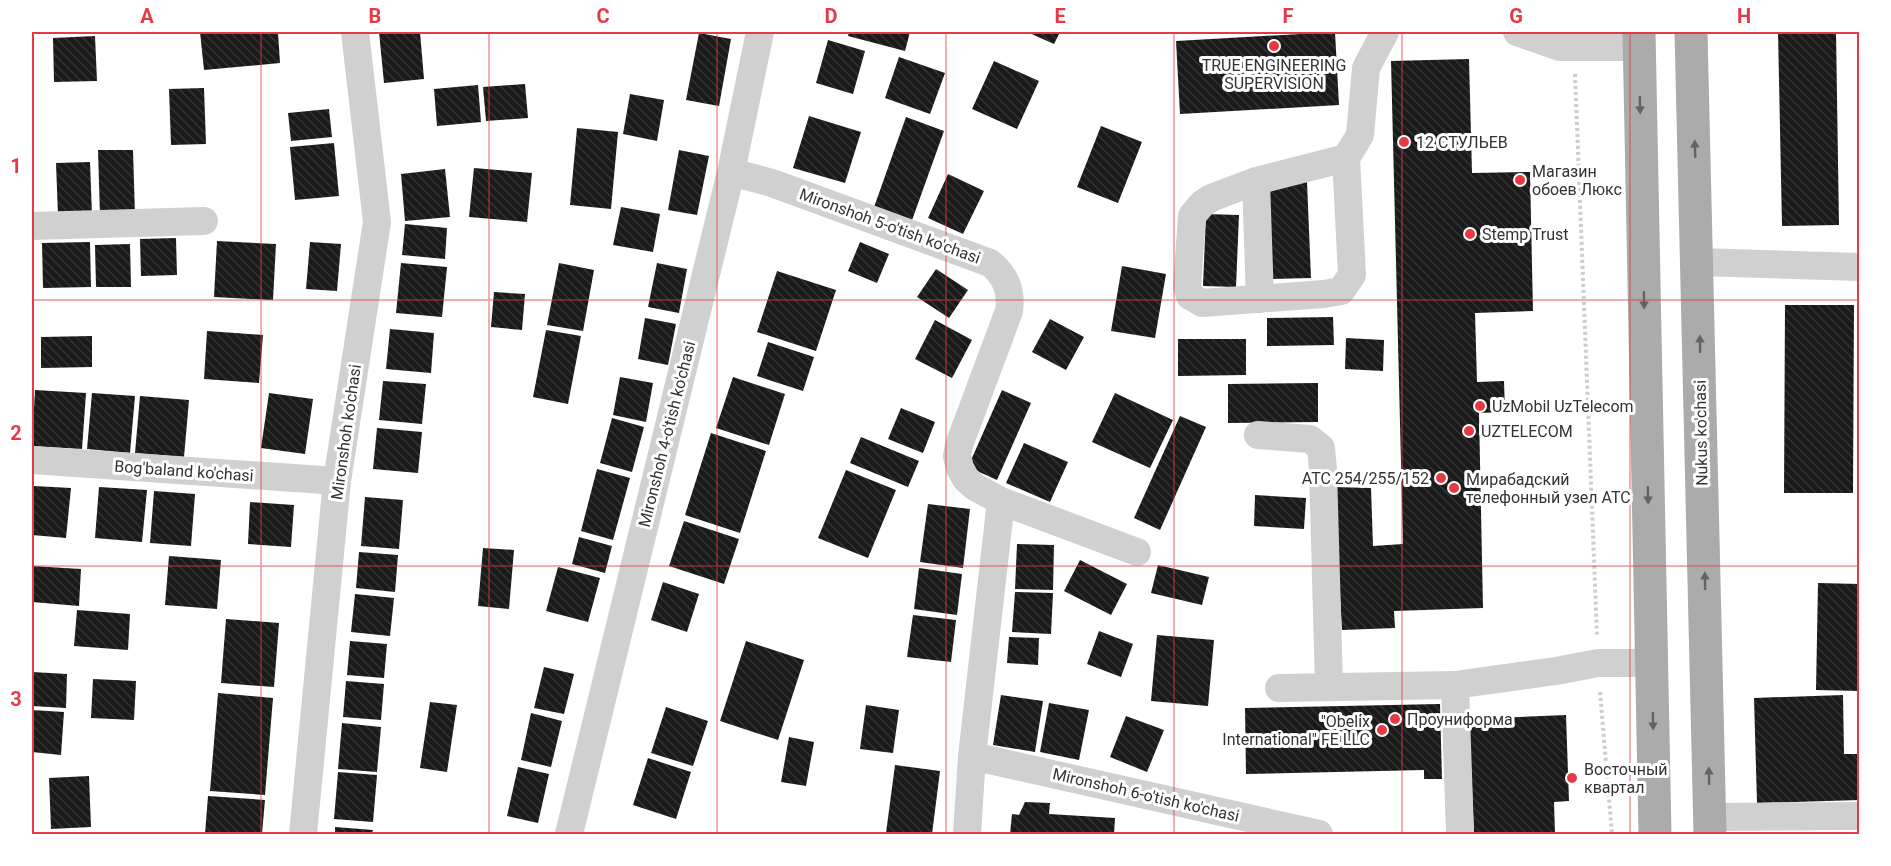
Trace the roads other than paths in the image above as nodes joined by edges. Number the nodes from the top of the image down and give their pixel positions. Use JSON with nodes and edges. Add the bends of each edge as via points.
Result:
{"nodes":[{"id":1,"x":355,"y":32,"type":"edge"},
{"id":2,"x":760,"y":32,"type":"edge"},
{"id":3,"x":1384,"y":32,"type":"edge"},
{"id":4,"x":1517,"y":32,"type":"edge"},
{"id":5,"x":1691,"y":32,"type":"edge"},
{"id":6,"x":1639,"y":39,"type":"edge"},
{"id":7,"x":1346,"y":158,"type":"junction"},
{"id":8,"x":731,"y":172,"type":"junction"},
{"id":9,"x":1256,"y":181,"type":"junction"},
{"id":10,"x":204,"y":221,"type":"dead end"},
{"id":11,"x":32,"y":226,"type":"edge"},
{"id":12,"x":1698,"y":262,"type":"junction"},
{"id":13,"x":1860,"y":267,"type":"edge"},
{"id":14,"x":1260,"y":299,"type":"junction"},
{"id":15,"x":1257,"y":435,"type":"dead end"},
{"id":16,"x":32,"y":460,"type":"edge"},
{"id":17,"x":337,"y":481,"type":"junction"},
{"id":18,"x":1001,"y":501,"type":"junction"},
{"id":19,"x":1137,"y":552,"type":"dead end"},
{"id":20,"x":1652,"y":663,"type":"junction"},
{"id":21,"x":1455,"y":686,"type":"junction"},
{"id":22,"x":1329,"y":687,"type":"junction"},
{"id":23,"x":1279,"y":688,"type":"dead end"},
{"id":24,"x":972,"y":756,"type":"junction"},
{"id":25,"x":1860,"y":816,"type":"edge"},
{"id":26,"x":1710,"y":825,"type":"edge"},
{"id":27,"x":303,"y":834,"type":"edge"},
{"id":28,"x":569,"y":834,"type":"edge"},
{"id":29,"x":967,"y":834,"type":"edge"},
{"id":30,"x":1319,"y":834,"type":"edge"},
{"id":31,"x":1460,"y":834,"type":"edge"},
{"id":32,"x":1655,"y":834,"type":"edge"}],
"edges":[{"from":1,"to":17,"type":"street","name":"Mironshoh ko'chasi","via":[[376,222]]},
{"from":2,"to":8,"type":"street","name":"Mironshoh 4-o'tish ko'chasi"},
{"from":3,"to":7,"type":"street","via":[[1366,68],[1360,135]]},
{"from":4,"to":6,"type":"street","via":[[1560,47]]},
{"from":12,"to":5,"type":"main road","name":"Nukus ko'chasi","one_way":true},
{"from":6,"to":20,"type":"main road","one_way":true},
{"from":7,"to":9,"type":"street"},
{"from":7,"to":14,"type":"street","via":[[1352,275],[1341,291]]},
{"from":8,"to":18,"type":"street","name":"Mironshoh 5-o'tish ko'chasi","via":[[772,183],[990,263],[997,269],[1010,293],[1009,311],[957,456],[962,474],[970,483]]},
{"from":8,"to":28,"type":"street","name":"Mironshoh 4-o'tish ko'chasi"},
{"from":9,"to":14,"type":"street"},
{"from":9,"to":14,"type":"street","via":[[1211,198],[1192,216],[1187,286],[1190,296],[1202,303]]},
{"from":10,"to":11,"type":"street"},
{"from":12,"to":13,"type":"street"},
{"from":26,"to":12,"type":"main road","name":"Nukus ko'chasi","one_way":true},
{"from":15,"to":22,"type":"street","via":[[1310,439],[1321,448]]},
{"from":16,"to":17,"type":"street","name":"Bog'baland ko'chasi"},
{"from":17,"to":27,"type":"street","name":"Mironshoh ko'chasi"},
{"from":18,"to":19,"type":"street","name":"Mironshoh 5-o'tish ko'chasi"},
{"from":18,"to":24,"type":"street"},
{"from":20,"to":21,"type":"street","via":[[1598,663]]},
{"from":20,"to":32,"type":"main road","one_way":true},
{"from":21,"to":22,"type":"street"},
{"from":21,"to":31,"type":"street"},
{"from":22,"to":23,"type":"street"},
{"from":24,"to":29,"type":"street"},
{"from":24,"to":30,"type":"street","name":"Mironshoh 6-o'tish ko'chasi"},
{"from":25,"to":26,"type":"street"}]}
